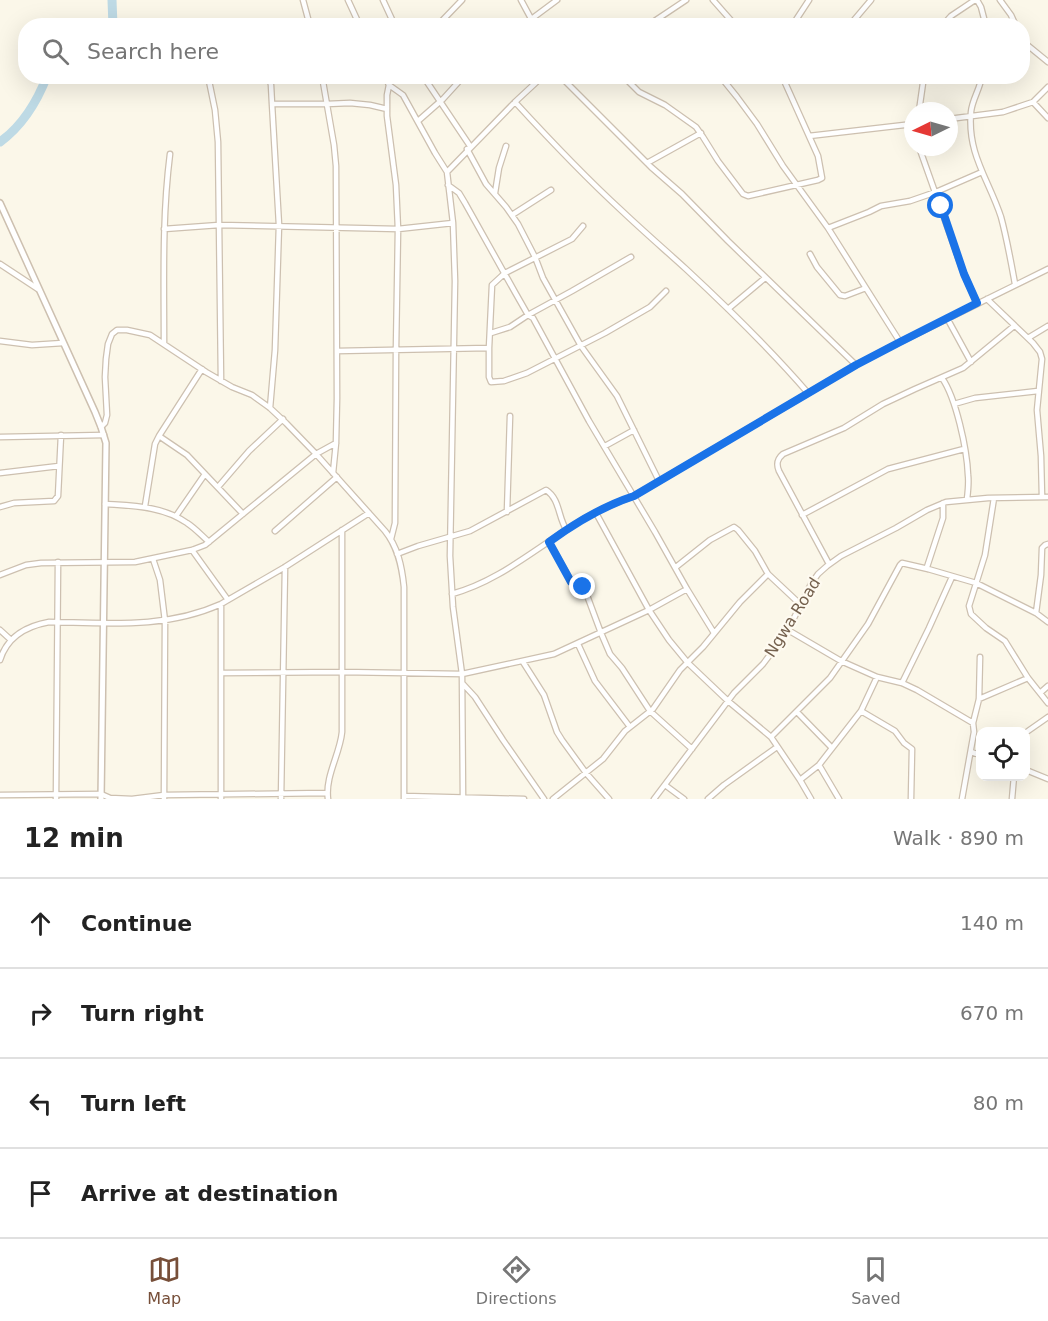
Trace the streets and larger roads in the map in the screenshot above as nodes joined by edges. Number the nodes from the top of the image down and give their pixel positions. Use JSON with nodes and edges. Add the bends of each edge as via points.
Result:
{"nodes":[{"id":1,"x":303,"y":0,"type":"edge"},
{"id":2,"x":348,"y":0,"type":"edge"},
{"id":3,"x":383,"y":0,"type":"edge"},
{"id":4,"x":462,"y":0,"type":"edge"},
{"id":5,"x":521,"y":0,"type":"edge"},
{"id":6,"x":557,"y":0,"type":"edge"},
{"id":7,"x":686,"y":0,"type":"edge"},
{"id":8,"x":713,"y":0,"type":"edge"},
{"id":9,"x":809,"y":0,"type":"edge"},
{"id":10,"x":872,"y":0,"type":"edge"},
{"id":11,"x":976,"y":0,"type":"edge"},
{"id":12,"x":999,"y":0,"type":"edge"},
{"id":13,"x":308,"y":18,"type":"edge"},
{"id":14,"x":356,"y":18,"type":"edge"},
{"id":15,"x":391,"y":18,"type":"edge"},
{"id":16,"x":445,"y":18,"type":"edge"},
{"id":17,"x":531,"y":18,"type":"edge"},
{"id":18,"x":534,"y":18,"type":"edge"},
{"id":19,"x":660,"y":18,"type":"edge"},
{"id":20,"x":729,"y":18,"type":"edge"},
{"id":21,"x":797,"y":18,"type":"edge"},
{"id":22,"x":856,"y":18,"type":"edge"},
{"id":23,"x":949,"y":18,"type":"edge"},
{"id":24,"x":984,"y":18,"type":"edge"},
{"id":25,"x":1012,"y":18,"type":"edge"},
{"id":26,"x":1030,"y":47,"type":"edge"},
{"id":27,"x":1048,"y":62,"type":"edge"},
{"id":28,"x":209,"y":84,"type":"edge"},
{"id":29,"x":270,"y":84,"type":"edge"},
{"id":30,"x":323,"y":84,"type":"edge"},
{"id":31,"x":387,"y":84,"type":"edge"},
{"id":32,"x":391,"y":84,"type":"edge"},
{"id":33,"x":428,"y":84,"type":"edge"},
{"id":34,"x":457,"y":84,"type":"edge"},
{"id":35,"x":534,"y":84,"type":"edge"},
{"id":36,"x":568,"y":84,"type":"edge"},
{"id":37,"x":631,"y":84,"type":"edge"},
{"id":38,"x":726,"y":84,"type":"edge"},
{"id":39,"x":786,"y":84,"type":"edge"},
{"id":40,"x":923,"y":84,"type":"edge"},
{"id":41,"x":980,"y":84,"type":"edge"},
{"id":42,"x":1048,"y":87,"type":"edge"},
{"id":43,"x":440,"y":102,"type":"junction"},
{"id":44,"x":515,"y":102,"type":"junction"},
{"id":45,"x":920,"y":102,"type":"edge"},
{"id":46,"x":1033,"y":102,"type":"junction"},
{"id":47,"x":272,"y":104,"type":"junction"},
{"id":48,"x":327,"y":104,"type":"junction"},
{"id":49,"x":387,"y":109,"type":"junction"},
{"id":50,"x":971,"y":117,"type":"junction"},
{"id":51,"x":958,"y":118,"type":"edge"},
{"id":52,"x":1048,"y":118,"type":"edge"},
{"id":53,"x":418,"y":121,"type":"junction"},
{"id":54,"x":904,"y":124,"type":"edge"},
{"id":55,"x":701,"y":134,"type":"junction"},
{"id":56,"x":809,"y":136,"type":"junction"},
{"id":57,"x":506,"y":146,"type":"dead end"},
{"id":58,"x":469,"y":148,"type":"junction"},
{"id":59,"x":170,"y":154,"type":"dead end"},
{"id":60,"x":922,"y":156,"type":"edge"},
{"id":61,"x":647,"y":163,"type":"junction"},
{"id":62,"x":447,"y":172,"type":"junction"},
{"id":63,"x":982,"y":172,"type":"junction"},
{"id":64,"x":448,"y":185,"type":"junction"},
{"id":65,"x":797,"y":185,"type":"junction"},
{"id":66,"x":551,"y":190,"type":"dead end"},
{"id":67,"x":936,"y":192,"type":"junction"},
{"id":68,"x":495,"y":193,"type":"junction"},
{"id":69,"x":1,"y":207,"type":"edge"},
{"id":70,"x":512,"y":215,"type":"junction"},
{"id":71,"x":453,"y":223,"type":"junction"},
{"id":72,"x":219,"y":225,"type":"junction"},
{"id":73,"x":279,"y":225,"type":"junction"},
{"id":74,"x":583,"y":226,"type":"dead end"},
{"id":75,"x":337,"y":227,"type":"junction"},
{"id":76,"x":164,"y":228,"type":"junction"},
{"id":77,"x":828,"y":228,"type":"junction"},
{"id":78,"x":398,"y":229,"type":"junction"},
{"id":79,"x":810,"y":254,"type":"dead end"},
{"id":80,"x":535,"y":257,"type":"junction"},
{"id":81,"x":631,"y":257,"type":"dead end"},
{"id":82,"x":0,"y":264,"type":"edge"},
{"id":83,"x":1048,"y":268,"type":"edge"},
{"id":84,"x":505,"y":273,"type":"junction"},
{"id":85,"x":765,"y":278,"type":"junction"},
{"id":86,"x":1015,"y":284,"type":"junction"},
{"id":87,"x":866,"y":288,"type":"junction"},
{"id":88,"x":38,"y":289,"type":"junction"},
{"id":89,"x":666,"y":291,"type":"dead end"},
{"id":90,"x":987,"y":299,"type":"junction"},
{"id":91,"x":555,"y":301,"type":"junction"},
{"id":92,"x":977,"y":303,"type":"junction"},
{"id":93,"x":728,"y":309,"type":"junction"},
{"id":94,"x":528,"y":315,"type":"junction"},
{"id":95,"x":947,"y":318,"type":"junction"},
{"id":96,"x":1014,"y":326,"type":"junction"},
{"id":97,"x":1048,"y":326,"type":"edge"},
{"id":98,"x":490,"y":333,"type":"junction"},
{"id":99,"x":1028,"y":338,"type":"junction"},
{"id":100,"x":0,"y":341,"type":"edge"},
{"id":101,"x":900,"y":342,"type":"junction"},
{"id":102,"x":63,"y":343,"type":"junction"},
{"id":103,"x":164,"y":343,"type":"junction"},
{"id":104,"x":580,"y":346,"type":"junction"},
{"id":105,"x":454,"y":348,"type":"junction"},
{"id":106,"x":489,"y":348,"type":"junction"},
{"id":107,"x":396,"y":350,"type":"junction"},
{"id":108,"x":337,"y":351,"type":"junction"},
{"id":109,"x":556,"y":358,"type":"junction"},
{"id":110,"x":971,"y":362,"type":"junction"},
{"id":111,"x":856,"y":365,"type":"junction"},
{"id":112,"x":202,"y":369,"type":"junction"},
{"id":113,"x":942,"y":378,"type":"junction"},
{"id":114,"x":1048,"y":380,"type":"edge"},
{"id":115,"x":220,"y":381,"type":"junction"},
{"id":116,"x":1040,"y":382,"type":"junction"},
{"id":117,"x":1038,"y":392,"type":"junction"},
{"id":118,"x":808,"y":393,"type":"junction"},
{"id":119,"x":954,"y":404,"type":"junction"},
{"id":120,"x":270,"y":408,"type":"junction"},
{"id":121,"x":510,"y":416,"type":"dead end"},
{"id":122,"x":283,"y":419,"type":"junction"},
{"id":123,"x":101,"y":427,"type":"junction"},
{"id":124,"x":634,"y":430,"type":"junction"},
{"id":125,"x":61,"y":435,"type":"junction"},
{"id":126,"x":104,"y":435,"type":"junction"},
{"id":127,"x":159,"y":436,"type":"junction"},
{"id":128,"x":0,"y":437,"type":"edge"},
{"id":129,"x":336,"y":443,"type":"junction"},
{"id":130,"x":605,"y":446,"type":"junction"},
{"id":131,"x":964,"y":449,"type":"junction"},
{"id":132,"x":316,"y":454,"type":"junction"},
{"id":133,"x":59,"y":466,"type":"junction"},
{"id":134,"x":0,"y":473,"type":"edge"},
{"id":135,"x":205,"y":474,"type":"junction"},
{"id":136,"x":335,"y":475,"type":"junction"},
{"id":137,"x":659,"y":482,"type":"junction"},
{"id":138,"x":218,"y":487,"type":"junction"},
{"id":139,"x":634,"y":496,"type":"junction"},
{"id":140,"x":1048,"y":496,"type":"edge"},
{"id":141,"x":1042,"y":497,"type":"junction"},
{"id":142,"x":994,"y":498,"type":"junction"},
{"id":143,"x":967,"y":499,"type":"junction"},
{"id":144,"x":943,"y":503,"type":"junction"},
{"id":145,"x":105,"y":504,"type":"junction"},
{"id":146,"x":145,"y":506,"type":"junction"},
{"id":147,"x":0,"y":507,"type":"edge"},
{"id":148,"x":507,"y":512,"type":"junction"},
{"id":149,"x":369,"y":513,"type":"junction"},
{"id":150,"x":596,"y":513,"type":"junction"},
{"id":151,"x":243,"y":514,"type":"junction"},
{"id":152,"x":802,"y":515,"type":"junction"},
{"id":153,"x":176,"y":516,"type":"junction"},
{"id":154,"x":342,"y":530,"type":"junction"},
{"id":155,"x":566,"y":530,"type":"junction"},
{"id":156,"x":275,"y":531,"type":"dead end"},
{"id":157,"x":450,"y":537,"type":"junction"},
{"id":158,"x":391,"y":538,"type":"junction"},
{"id":159,"x":209,"y":542,"type":"junction"},
{"id":160,"x":549,"y":542,"type":"junction"},
{"id":161,"x":1048,"y":544,"type":"edge"},
{"id":162,"x":192,"y":550,"type":"junction"},
{"id":163,"x":397,"y":554,"type":"junction"},
{"id":164,"x":153,"y":559,"type":"junction"},
{"id":165,"x":58,"y":562,"type":"junction"},
{"id":166,"x":104,"y":562,"type":"junction"},
{"id":167,"x":829,"y":564,"type":"junction"},
{"id":168,"x":285,"y":567,"type":"junction"},
{"id":169,"x":676,"y":567,"type":"junction"},
{"id":170,"x":928,"y":569,"type":"junction"},
{"id":171,"x":768,"y":574,"type":"junction"},
{"id":172,"x":0,"y":575,"type":"edge"},
{"id":173,"x":952,"y":577,"type":"junction"},
{"id":174,"x":976,"y":583,"type":"junction"},
{"id":175,"x":687,"y":589,"type":"junction"},
{"id":176,"x":452,"y":594,"type":"junction"},
{"id":177,"x":228,"y":600,"type":"junction"},
{"id":178,"x":221,"y":604,"type":"junction"},
{"id":179,"x":800,"y":604,"type":"junction"},
{"id":180,"x":649,"y":610,"type":"junction"},
{"id":181,"x":1036,"y":613,"type":"junction"},
{"id":182,"x":165,"y":621,"type":"junction"},
{"id":183,"x":58,"y":622,"type":"junction"},
{"id":184,"x":1048,"y":622,"type":"edge"},
{"id":185,"x":104,"y":623,"type":"junction"},
{"id":186,"x":0,"y":630,"type":"edge"},
{"id":187,"x":788,"y":630,"type":"junction"},
{"id":188,"x":601,"y":633,"type":"junction"},
{"id":189,"x":714,"y":633,"type":"junction"},
{"id":190,"x":11,"y":640,"type":"junction"},
{"id":191,"x":578,"y":644,"type":"junction"},
{"id":192,"x":980,"y":657,"type":"dead end"},
{"id":193,"x":0,"y":660,"type":"edge"},
{"id":194,"x":523,"y":662,"type":"junction"},
{"id":195,"x":842,"y":662,"type":"junction"},
{"id":196,"x":688,"y":663,"type":"junction"},
{"id":197,"x":283,"y":672,"type":"junction"},
{"id":198,"x":342,"y":672,"type":"junction"},
{"id":199,"x":222,"y":673,"type":"junction"},
{"id":200,"x":404,"y":673,"type":"junction"},
{"id":201,"x":462,"y":674,"type":"junction"},
{"id":202,"x":877,"y":677,"type":"junction"},
{"id":203,"x":1028,"y":678,"type":"junction"},
{"id":204,"x":463,"y":683,"type":"junction"},
{"id":205,"x":902,"y":683,"type":"junction"},
{"id":206,"x":1048,"y":686,"type":"edge"},
{"id":207,"x":1040,"y":693,"type":"junction"},
{"id":208,"x":980,"y":699,"type":"junction"},
{"id":209,"x":728,"y":701,"type":"junction"},
{"id":210,"x":1048,"y":703,"type":"edge"},
{"id":211,"x":650,"y":711,"type":"junction"},
{"id":212,"x":861,"y":711,"type":"junction"},
{"id":213,"x":797,"y":712,"type":"junction"},
{"id":214,"x":1048,"y":717,"type":"edge"},
{"id":215,"x":973,"y":723,"type":"junction"},
{"id":216,"x":630,"y":726,"type":"junction"},
{"id":217,"x":1030,"y":730,"type":"edge"},
{"id":218,"x":771,"y":737,"type":"junction"},
{"id":219,"x":777,"y":747,"type":"junction"},
{"id":220,"x":832,"y":748,"type":"junction"},
{"id":221,"x":692,"y":749,"type":"junction"},
{"id":222,"x":971,"y":752,"type":"junction"},
{"id":223,"x":976,"y":754,"type":"edge"},
{"id":224,"x":819,"y":765,"type":"junction"},
{"id":225,"x":1030,"y":772,"type":"edge"},
{"id":226,"x":586,"y":773,"type":"junction"},
{"id":227,"x":1048,"y":779,"type":"edge"},
{"id":228,"x":800,"y":780,"type":"junction"},
{"id":229,"x":1014,"y":781,"type":"edge"},
{"id":230,"x":665,"y":785,"type":"junction"},
{"id":231,"x":327,"y":793,"type":"junction"},
{"id":232,"x":0,"y":795,"type":"edge"},
{"id":233,"x":56,"y":797,"type":"edge"},
{"id":234,"x":101,"y":797,"type":"edge"},
{"id":235,"x":164,"y":797,"type":"edge"},
{"id":236,"x":221,"y":797,"type":"edge"},
{"id":237,"x":281,"y":797,"type":"edge"},
{"id":238,"x":404,"y":798,"type":"edge"},
{"id":239,"x":463,"y":798,"type":"edge"},
{"id":240,"x":328,"y":799,"type":"edge"},
{"id":241,"x":496,"y":799,"type":"edge"},
{"id":242,"x":524,"y":799,"type":"edge"},
{"id":243,"x":544,"y":799,"type":"edge"},
{"id":244,"x":553,"y":799,"type":"edge"},
{"id":245,"x":609,"y":799,"type":"edge"},
{"id":246,"x":654,"y":799,"type":"edge"},
{"id":247,"x":684,"y":799,"type":"edge"},
{"id":248,"x":708,"y":799,"type":"edge"},
{"id":249,"x":811,"y":799,"type":"edge"},
{"id":250,"x":839,"y":799,"type":"edge"},
{"id":251,"x":911,"y":799,"type":"edge"},
{"id":252,"x":962,"y":799,"type":"edge"},
{"id":253,"x":1012,"y":799,"type":"edge"}],
"edges":[{"from":1,"to":13,"type":"street"},
{"from":2,"to":14,"type":"street"},
{"from":3,"to":15,"type":"street"},
{"from":4,"to":16,"type":"street"},
{"from":5,"to":17,"type":"street"},
{"from":6,"to":18,"type":"street"},
{"from":7,"to":19,"type":"street"},
{"from":8,"to":20,"type":"street"},
{"from":9,"to":21,"type":"street"},
{"from":10,"to":22,"type":"street"},
{"from":11,"to":23,"type":"street"},
{"from":11,"to":24,"type":"street"},
{"from":12,"to":25,"type":"street"},
{"from":26,"to":27,"type":"street"},
{"from":28,"to":72,"type":"street","via":[[218,142]]},
{"from":29,"to":47,"type":"street"},
{"from":30,"to":48,"type":"street"},
{"from":31,"to":49,"type":"street"},
{"from":32,"to":53,"type":"street","via":[[403,95]]},
{"from":33,"to":43,"type":"street"},
{"from":34,"to":43,"type":"street"},
{"from":35,"to":44,"type":"street"},
{"from":36,"to":61,"type":"street"},
{"from":37,"to":55,"type":"street","via":[[691,123]]},
{"from":38,"to":65,"type":"street"},
{"from":39,"to":56,"type":"street"},
{"from":40,"to":45,"type":"street"},
{"from":41,"to":50,"type":"street"},
{"from":42,"to":46,"type":"street"},
{"from":43,"to":53,"type":"street"},
{"from":43,"to":58,"type":"street"},
{"from":44,"to":58,"type":"street"},
{"from":44,"to":93,"type":"street","via":[[620,210]]},
{"from":46,"to":50,"type":"street"},
{"from":46,"to":52,"type":"street"},
{"from":47,"to":48,"type":"street"},
{"from":47,"to":73,"type":"street"},
{"from":48,"to":49,"type":"street"},
{"from":48,"to":75,"type":"street","via":[[336,166]]},
{"from":49,"to":78,"type":"street"},
{"from":50,"to":51,"type":"street"},
{"from":50,"to":63,"type":"street","via":[[972,144]]},
{"from":53,"to":62,"type":"street"},
{"from":54,"to":56,"type":"street"},
{"from":55,"to":61,"type":"street"},
{"from":55,"to":65,"type":"street","via":[[745,196]]},
{"from":56,"to":65,"type":"street","via":[[822,178]]},
{"from":57,"to":68,"type":"street"},
{"from":58,"to":62,"type":"street"},
{"from":58,"to":68,"type":"street","via":[[481,176]]},
{"from":59,"to":76,"type":"street"},
{"from":60,"to":67,"type":"street"},
{"from":61,"to":85,"type":"street"},
{"from":62,"to":64,"type":"street"},
{"from":63,"to":67,"type":"street"},
{"from":63,"to":86,"type":"street","via":[[1001,217]]},
{"from":64,"to":71,"type":"street"},
{"from":64,"to":84,"type":"street","via":[[459,193]]},
{"from":65,"to":77,"type":"street"},
{"from":66,"to":70,"type":"street"},
{"from":67,"to":77,"type":"street","via":[[881,206]]},
{"from":67,"to":92,"type":"street"},
{"from":68,"to":70,"type":"street"},
{"from":69,"to":88,"type":"street"},
{"from":70,"to":80,"type":"street"},
{"from":71,"to":78,"type":"street"},
{"from":71,"to":105,"type":"street"},
{"from":72,"to":73,"type":"street"},
{"from":72,"to":76,"type":"street"},
{"from":72,"to":115,"type":"street"},
{"from":73,"to":75,"type":"street"},
{"from":73,"to":120,"type":"street"},
{"from":74,"to":80,"type":"street","via":[[572,238]]},
{"from":75,"to":78,"type":"street"},
{"from":75,"to":108,"type":"street"},
{"from":76,"to":103,"type":"street"},
{"from":77,"to":87,"type":"street"},
{"from":78,"to":107,"type":"street"},
{"from":79,"to":87,"type":"street","via":[[840,295]]},
{"from":80,"to":84,"type":"street"},
{"from":80,"to":91,"type":"street"},
{"from":81,"to":91,"type":"street"},
{"from":82,"to":88,"type":"street"},
{"from":83,"to":86,"type":"street"},
{"from":84,"to":94,"type":"street"},
{"from":84,"to":98,"type":"street","via":[[492,285]]},
{"from":85,"to":93,"type":"street"},
{"from":85,"to":111,"type":"street"},
{"from":86,"to":90,"type":"street"},
{"from":87,"to":101,"type":"street"},
{"from":88,"to":102,"type":"street"},
{"from":89,"to":104,"type":"street","via":[[644,311]]},
{"from":90,"to":92,"type":"street"},
{"from":90,"to":96,"type":"street"},
{"from":91,"to":94,"type":"street"},
{"from":91,"to":104,"type":"street"},
{"from":92,"to":95,"type":"street"},
{"from":93,"to":118,"type":"street"},
{"from":94,"to":98,"type":"street","via":[[510,327]]},
{"from":94,"to":109,"type":"street"},
{"from":95,"to":101,"type":"street"},
{"from":95,"to":110,"type":"street"},
{"from":96,"to":99,"type":"street"},
{"from":96,"to":110,"type":"street"},
{"from":97,"to":99,"type":"street"},
{"from":98,"to":106,"type":"street"},
{"from":99,"to":116,"type":"street","via":[[1042,359]]},
{"from":100,"to":102,"type":"street"},
{"from":101,"to":111,"type":"street"},
{"from":102,"to":123,"type":"street"},
{"from":103,"to":112,"type":"street"},
{"from":103,"to":123,"type":"street","via":[[144,333],[117,330],[112,334],[106,359],[107,415]]},
{"from":104,"to":109,"type":"street"},
{"from":104,"to":124,"type":"street","via":[[613,389]]},
{"from":105,"to":106,"type":"street"},
{"from":105,"to":107,"type":"street"},
{"from":105,"to":157,"type":"street"},
{"from":106,"to":109,"type":"street","via":[[489,376],[493,382],[520,376]]},
{"from":107,"to":108,"type":"street"},
{"from":107,"to":158,"type":"street","via":[[396,523]]},
{"from":108,"to":129,"type":"street"},
{"from":109,"to":130,"type":"street"},
{"from":110,"to":113,"type":"street"},
{"from":111,"to":118,"type":"street"},
{"from":112,"to":115,"type":"street"},
{"from":112,"to":127,"type":"street"},
{"from":113,"to":119,"type":"street"},
{"from":113,"to":152,"type":"street","via":[[780,456],[778,471]]},
{"from":114,"to":116,"type":"street"},
{"from":115,"to":120,"type":"street"},
{"from":116,"to":117,"type":"street"},
{"from":117,"to":119,"type":"street"},
{"from":117,"to":141,"type":"street"},
{"from":118,"to":137,"type":"street"},
{"from":119,"to":131,"type":"street"},
{"from":120,"to":122,"type":"street"},
{"from":121,"to":148,"type":"street"},
{"from":122,"to":132,"type":"street"},
{"from":122,"to":138,"type":"street"},
{"from":123,"to":126,"type":"street"},
{"from":124,"to":130,"type":"street"},
{"from":124,"to":137,"type":"street"},
{"from":125,"to":126,"type":"street"},
{"from":125,"to":128,"type":"street"},
{"from":125,"to":133,"type":"street"},
{"from":126,"to":145,"type":"street"},
{"from":127,"to":135,"type":"street","via":[[187,455]]},
{"from":127,"to":146,"type":"street"},
{"from":129,"to":132,"type":"street"},
{"from":129,"to":136,"type":"street"},
{"from":130,"to":139,"type":"street"},
{"from":131,"to":143,"type":"street"},
{"from":131,"to":152,"type":"street","via":[[888,469]]},
{"from":132,"to":136,"type":"street"},
{"from":132,"to":151,"type":"street"},
{"from":133,"to":134,"type":"street"},
{"from":133,"to":147,"type":"street","via":[[58,496],[54,501]]},
{"from":135,"to":138,"type":"street"},
{"from":135,"to":153,"type":"street"},
{"from":136,"to":149,"type":"street"},
{"from":136,"to":156,"type":"street"},
{"from":137,"to":139,"type":"street"},
{"from":138,"to":151,"type":"street"},
{"from":139,"to":150,"type":"street"},
{"from":139,"to":169,"type":"street"},
{"from":140,"to":141,"type":"street","name":"Ngwa Road"},
{"from":141,"to":142,"type":"street","name":"Ngwa Road"},
{"from":142,"to":143,"type":"street","name":"Ngwa Road"},
{"from":142,"to":174,"type":"street","via":[[985,555]]},
{"from":143,"to":144,"type":"street","name":"Ngwa Road"},
{"from":144,"to":167,"type":"street","name":"Ngwa Road"},
{"from":144,"to":170,"type":"street","via":[[943,518]]},
{"from":145,"to":146,"type":"street"},
{"from":145,"to":166,"type":"street"},
{"from":146,"to":153,"type":"street"},
{"from":148,"to":155,"type":"street","via":[[546,490],[556,501]]},
{"from":148,"to":157,"type":"street"},
{"from":149,"to":154,"type":"street"},
{"from":149,"to":158,"type":"street"},
{"from":150,"to":155,"type":"street"},
{"from":150,"to":180,"type":"street"},
{"from":151,"to":159,"type":"street"},
{"from":152,"to":167,"type":"street"},
{"from":153,"to":159,"type":"street"},
{"from":154,"to":168,"type":"street"},
{"from":154,"to":198,"type":"street"},
{"from":155,"to":160,"type":"street"},
{"from":157,"to":163,"type":"street"},
{"from":157,"to":176,"type":"street"},
{"from":158,"to":163,"type":"street"},
{"from":159,"to":162,"type":"street"},
{"from":160,"to":176,"type":"street","via":[[495,577]]},
{"from":160,"to":188,"type":"street","via":[[571,582],[585,590]]},
{"from":161,"to":181,"type":"street","via":[[1042,548]]},
{"from":162,"to":164,"type":"street"},
{"from":162,"to":177,"type":"street"},
{"from":163,"to":200,"type":"street","via":[[404,586]]},
{"from":164,"to":166,"type":"street"},
{"from":164,"to":182,"type":"street"},
{"from":165,"to":166,"type":"street"},
{"from":165,"to":172,"type":"street","via":[[26,565]]},
{"from":165,"to":183,"type":"street"},
{"from":166,"to":185,"type":"street"},
{"from":167,"to":179,"type":"street","name":"Ngwa Road","via":[[814,579]]},
{"from":168,"to":177,"type":"street"},
{"from":168,"to":197,"type":"street"},
{"from":169,"to":171,"type":"street","via":[[734,526]]},
{"from":169,"to":175,"type":"street"},
{"from":170,"to":173,"type":"street"},
{"from":170,"to":195,"type":"street","via":[[900,565]]},
{"from":171,"to":179,"type":"street"},
{"from":171,"to":189,"type":"street"},
{"from":173,"to":174,"type":"street"},
{"from":173,"to":205,"type":"street"},
{"from":174,"to":181,"type":"street"},
{"from":174,"to":203,"type":"street","via":[[970,614],[1003,638]]},
{"from":175,"to":180,"type":"street"},
{"from":175,"to":189,"type":"street"},
{"from":176,"to":201,"type":"street"},
{"from":177,"to":178,"type":"street"},
{"from":178,"to":182,"type":"street"},
{"from":178,"to":199,"type":"street"},
{"from":179,"to":187,"type":"street","name":"Ngwa Road"},
{"from":180,"to":188,"type":"street"},
{"from":180,"to":196,"type":"street"},
{"from":181,"to":184,"type":"street"},
{"from":182,"to":185,"type":"street"},
{"from":182,"to":235,"type":"street"},
{"from":183,"to":185,"type":"street"},
{"from":183,"to":190,"type":"street","via":[[22,631]]},
{"from":183,"to":233,"type":"street"},
{"from":185,"to":234,"type":"street"},
{"from":186,"to":190,"type":"street"},
{"from":187,"to":195,"type":"street"},
{"from":187,"to":209,"type":"street","name":"Ngwa Road"},
{"from":188,"to":191,"type":"street"},
{"from":188,"to":211,"type":"street","via":[[610,654]]},
{"from":189,"to":196,"type":"street"},
{"from":190,"to":193,"type":"street"},
{"from":191,"to":194,"type":"street"},
{"from":191,"to":216,"type":"street","via":[[595,681]]},
{"from":192,"to":208,"type":"street"},
{"from":194,"to":201,"type":"street"},
{"from":194,"to":226,"type":"street","via":[[544,695],[557,732]]},
{"from":195,"to":202,"type":"street"},
{"from":195,"to":213,"type":"street"},
{"from":196,"to":209,"type":"street"},
{"from":196,"to":211,"type":"street"},
{"from":197,"to":198,"type":"street"},
{"from":197,"to":199,"type":"street"},
{"from":197,"to":237,"type":"street"},
{"from":198,"to":200,"type":"street"},
{"from":198,"to":231,"type":"street","via":[[341,738]]},
{"from":199,"to":236,"type":"street"},
{"from":200,"to":201,"type":"street"},
{"from":200,"to":238,"type":"street"},
{"from":201,"to":204,"type":"street"},
{"from":202,"to":205,"type":"street"},
{"from":202,"to":212,"type":"street"},
{"from":203,"to":207,"type":"street"},
{"from":203,"to":208,"type":"street"},
{"from":204,"to":239,"type":"street"},
{"from":204,"to":243,"type":"street"},
{"from":205,"to":215,"type":"street"},
{"from":206,"to":207,"type":"street"},
{"from":207,"to":210,"type":"street"},
{"from":208,"to":215,"type":"street"},
{"from":209,"to":218,"type":"street"},
{"from":209,"to":221,"type":"street","name":"Ngwa Road"},
{"from":211,"to":216,"type":"street"},
{"from":211,"to":221,"type":"street"},
{"from":212,"to":220,"type":"street"},
{"from":212,"to":251,"type":"street","via":[[895,731],[912,749]]},
{"from":213,"to":218,"type":"street"},
{"from":213,"to":220,"type":"street"},
{"from":214,"to":217,"type":"street"},
{"from":215,"to":222,"type":"street"},
{"from":216,"to":226,"type":"street"},
{"from":218,"to":219,"type":"street"},
{"from":219,"to":228,"type":"street"},
{"from":219,"to":248,"type":"street"},
{"from":220,"to":224,"type":"street"},
{"from":221,"to":230,"type":"street","name":"Ngwa Road"},
{"from":222,"to":223,"type":"street"},
{"from":222,"to":252,"type":"street"},
{"from":224,"to":228,"type":"street"},
{"from":224,"to":250,"type":"street"},
{"from":225,"to":227,"type":"street"},
{"from":226,"to":244,"type":"street"},
{"from":226,"to":245,"type":"street"},
{"from":228,"to":249,"type":"street"},
{"from":229,"to":253,"type":"street"},
{"from":230,"to":246,"type":"street","name":"Ngwa Road"},
{"from":230,"to":247,"type":"street"},
{"from":231,"to":237,"type":"street"},
{"from":231,"to":240,"type":"street"},
{"from":232,"to":233,"type":"street"},
{"from":233,"to":234,"type":"street"},
{"from":234,"to":235,"type":"street"},
{"from":235,"to":236,"type":"street"},
{"from":236,"to":237,"type":"street"},
{"from":238,"to":239,"type":"street"},
{"from":239,"to":241,"type":"street"},
{"from":241,"to":242,"type":"street"}]}
